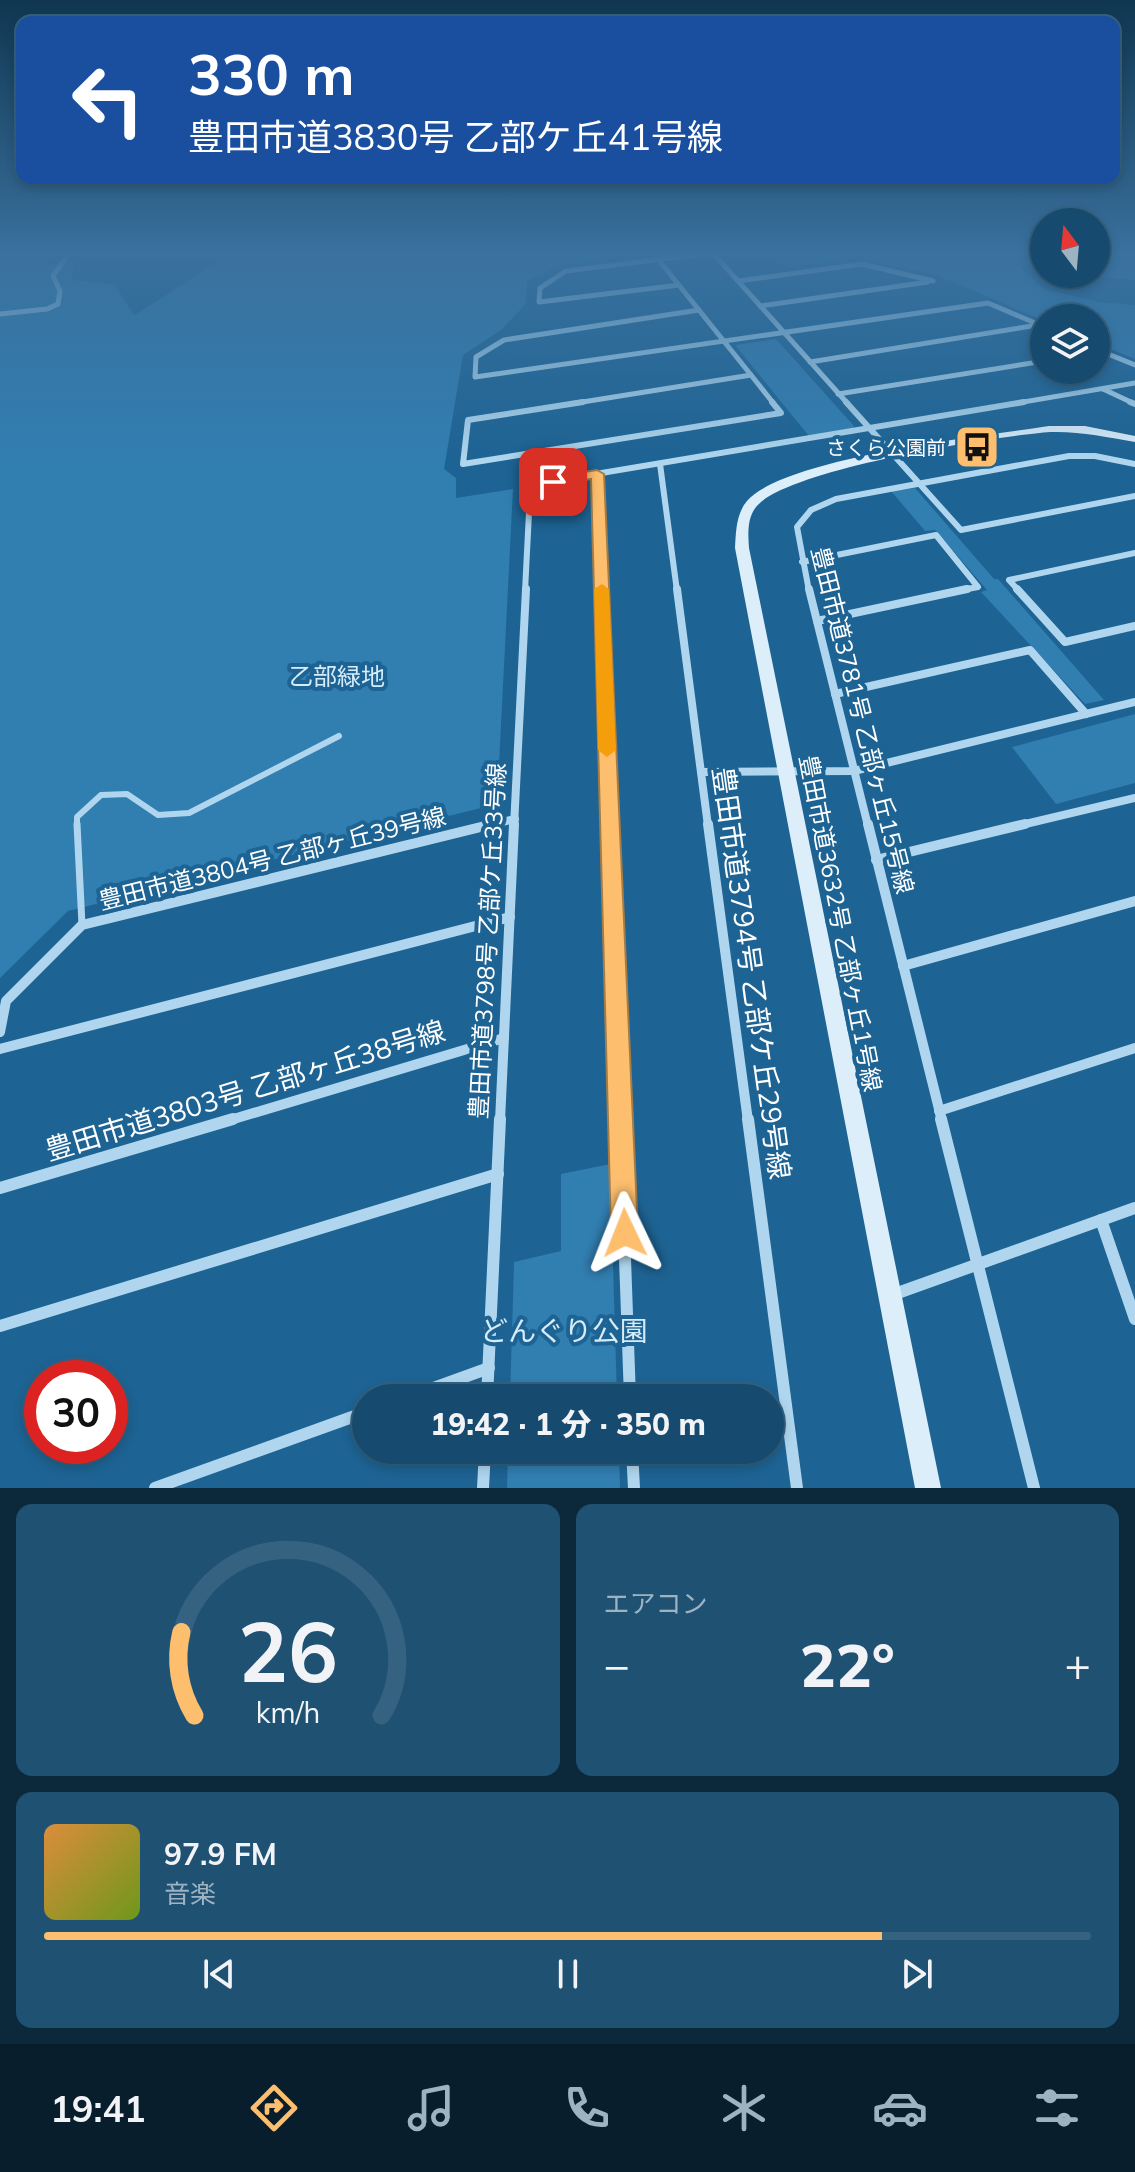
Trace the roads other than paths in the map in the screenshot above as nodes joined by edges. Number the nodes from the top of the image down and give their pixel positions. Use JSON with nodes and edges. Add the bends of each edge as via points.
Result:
{"nodes":[{"id":1,"x":618,"y":322,"type":"edge"},
{"id":2,"x":709,"y":322,"type":"edge"},
{"id":3,"x":775,"y":322,"type":"edge"},
{"id":4,"x":856,"y":322,"type":"edge"},
{"id":5,"x":1034,"y":322,"type":"edge"},
{"id":6,"x":784,"y":333,"type":"junction"},
{"id":7,"x":724,"y":341,"type":"junction"},
{"id":8,"x":1110,"y":355,"type":"edge"},
{"id":9,"x":810,"y":362,"type":"junction"},
{"id":10,"x":1030,"y":363,"type":"edge"},
{"id":11,"x":1135,"y":365,"type":"edge"},
{"id":12,"x":751,"y":375,"type":"junction"},
{"id":13,"x":1135,"y":383,"type":"edge"},
{"id":14,"x":1102,"y":389,"type":"junction"},
{"id":15,"x":838,"y":394,"type":"junction"},
{"id":16,"x":1135,"y":404,"type":"edge"},
{"id":17,"x":870,"y":430,"type":"junction"},
{"id":18,"x":1135,"y":439,"type":"edge"},
{"id":19,"x":532,"y":454,"type":"junction"},
{"id":20,"x":886,"y":457,"type":"junction"},
{"id":21,"x":660,"y":464,"type":"junction"},
{"id":22,"x":1135,"y":464,"type":"edge"},
{"id":23,"x":597,"y":474,"type":"junction"},
{"id":24,"x":918,"y":483,"type":"junction"},
{"id":25,"x":530,"y":485,"type":"junction"},
{"id":26,"x":1135,"y":496,"type":"edge"},
{"id":27,"x":1135,"y":553,"type":"edge"},
{"id":28,"x":802,"y":562,"type":"junction"},
{"id":29,"x":817,"y":621,"type":"junction"},
{"id":30,"x":1135,"y":626,"type":"edge"},
{"id":31,"x":835,"y":694,"type":"junction"},
{"id":32,"x":1135,"y":702,"type":"edge"},
{"id":33,"x":1086,"y":714,"type":"junction"},
{"id":34,"x":339,"y":736,"type":"dead end"},
{"id":35,"x":854,"y":771,"type":"junction"},
{"id":36,"x":701,"y":772,"type":"junction"},
{"id":37,"x":787,"y":772,"type":"junction"},
{"id":38,"x":1135,"y":798,"type":"edge"},
{"id":39,"x":515,"y":819,"type":"junction"},
{"id":40,"x":876,"y":860,"type":"junction"},
{"id":41,"x":1135,"y":901,"type":"edge"},
{"id":42,"x":510,"y":917,"type":"junction"},
{"id":43,"x":82,"y":925,"type":"junction"},
{"id":44,"x":903,"y":966,"type":"junction"},
{"id":45,"x":0,"y":1032,"type":"edge"},
{"id":46,"x":504,"y":1038,"type":"junction"},
{"id":47,"x":1135,"y":1048,"type":"edge"},
{"id":48,"x":0,"y":1049,"type":"edge"},
{"id":49,"x":939,"y":1111,"type":"junction"},
{"id":50,"x":498,"y":1174,"type":"junction"},
{"id":51,"x":0,"y":1188,"type":"edge"},
{"id":52,"x":1135,"y":1208,"type":"edge"},
{"id":53,"x":1101,"y":1220,"type":"junction"},
{"id":54,"x":977,"y":1265,"type":"junction"},
{"id":55,"x":892,"y":1295,"type":"junction"},
{"id":56,"x":1135,"y":1319,"type":"edge"},
{"id":57,"x":0,"y":1326,"type":"edge"},
{"id":58,"x":489,"y":1368,"type":"junction"},
{"id":59,"x":445,"y":1384,"type":"edge"},
{"id":60,"x":488,"y":1384,"type":"edge"},
{"id":61,"x":630,"y":1384,"type":"edge"},
{"id":62,"x":352,"y":1417,"type":"edge"},
{"id":63,"x":484,"y":1464,"type":"edge"},
{"id":64,"x":633,"y":1464,"type":"edge"},
{"id":65,"x":155,"y":1488,"type":"edge"},
{"id":66,"x":483,"y":1488,"type":"edge"},
{"id":67,"x":634,"y":1488,"type":"edge"},
{"id":68,"x":797,"y":1488,"type":"edge"},
{"id":69,"x":928,"y":1488,"type":"edge"},
{"id":70,"x":1034,"y":1488,"type":"edge"}],
"edges":[{"from":1,"to":7,"type":"street","via":[[504,340],[476,357],[475,377]]},
{"from":2,"to":7,"type":"street"},
{"from":3,"to":6,"type":"street"},
{"from":4,"to":6,"type":"street"},
{"from":5,"to":9,"type":"street","via":[[1040,325]]},
{"from":6,"to":7,"type":"street"},
{"from":6,"to":9,"type":"street"},
{"from":7,"to":12,"type":"street"},
{"from":8,"to":11,"type":"street"},
{"from":9,"to":15,"type":"street"},
{"from":10,"to":15,"type":"street"},
{"from":12,"to":19,"type":"street","via":[[781,413]]},
{"from":12,"to":19,"type":"street","via":[[468,420],[463,464]]},
{"from":13,"to":14,"type":"street"},
{"from":14,"to":16,"type":"street"},
{"from":14,"to":17,"type":"street"},
{"from":15,"to":17,"type":"street"},
{"from":17,"to":20,"type":"street"},
{"from":17,"to":21,"type":"street"},
{"from":18,"to":20,"type":"street","name":"豊田市道3632号 乙部ヶ丘1号線","via":[[1085,429],[1049,429]]},
{"from":19,"to":25,"type":"street","name":"豊田市道3798号 乙部ケ丘33号線"},
{"from":20,"to":24,"type":"street"},
{"from":20,"to":37,"type":"street","name":"豊田市道3632号 乙部ヶ丘1号線","via":[[775,484],[752,502],[742,522],[742,548]]},
{"from":21,"to":23,"type":"street"},
{"from":21,"to":36,"type":"street","name":"豊田市道3794号 乙部ケ丘29号線"},
{"from":22,"to":24,"type":"street","name":"豊田市道3781号 乙部ヶ丘15号線","via":[[1069,456]]},
{"from":23,"to":25,"type":"street"},
{"from":23,"to":61,"type":"street"},
{"from":24,"to":26,"type":"street","via":[[961,530]]},
{"from":24,"to":28,"type":"street","name":"豊田市道3781号 乙部ヶ丘15号線","via":[[836,499],[811,510],[797,527]]},
{"from":25,"to":39,"type":"street","name":"豊田市道3798号 乙部ケ丘33号線"},
{"from":27,"to":30,"type":"street","via":[[1009,580],[1065,642]]},
{"from":28,"to":29,"type":"street","name":"豊田市道3781号 乙部ヶ丘15号線"},
{"from":28,"to":29,"type":"street","via":[[936,535],[978,587]]},
{"from":29,"to":31,"type":"street","name":"豊田市道3781号 乙部ヶ丘15号線"},
{"from":31,"to":33,"type":"street","via":[[1030,650]]},
{"from":31,"to":35,"type":"street","name":"豊田市道3781号 乙部ヶ丘15号線"},
{"from":32,"to":33,"type":"street"},
{"from":33,"to":35,"type":"street"},
{"from":34,"to":43,"type":"lane","via":[[189,813],[158,815],[127,794],[101,795],[77,817]]},
{"from":35,"to":37,"type":"street"},
{"from":35,"to":40,"type":"street","name":"豊田市道3781号 乙部ヶ丘15号線"},
{"from":36,"to":37,"type":"street"},
{"from":36,"to":68,"type":"street","name":"豊田市道3794号 乙部ケ丘29号線"},
{"from":37,"to":55,"type":"street","name":"豊田市道3632号 乙部ヶ丘1号線"},
{"from":38,"to":40,"type":"street"},
{"from":39,"to":42,"type":"street","name":"豊田市道3798号 乙部ケ丘33号線"},
{"from":39,"to":43,"type":"street","name":"豊田市道3804号 乙部ヶ丘39号線"},
{"from":40,"to":44,"type":"street","name":"豊田市道3781号 乙部ヶ丘15号線"},
{"from":41,"to":44,"type":"street"},
{"from":42,"to":46,"type":"street","name":"豊田市道3798号 乙部ケ丘33号線"},
{"from":42,"to":48,"type":"street"},
{"from":43,"to":45,"type":"street","name":"豊田市道3804号 乙部ヶ丘39号線","via":[[6,1001]]},
{"from":44,"to":49,"type":"street","name":"豊田市道3781号 乙部ヶ丘15号線"},
{"from":46,"to":50,"type":"street","name":"豊田市道3798号 乙部ケ丘33号線"},
{"from":46,"to":51,"type":"street","name":"豊田市道3803号 乙部ヶ丘38号線"},
{"from":47,"to":49,"type":"street"},
{"from":49,"to":54,"type":"street","name":"豊田市道3781号 乙部ヶ丘15号線"},
{"from":50,"to":57,"type":"street"},
{"from":50,"to":58,"type":"street","name":"豊田市道3798号 乙部ケ丘33号線"},
{"from":52,"to":53,"type":"street"},
{"from":53,"to":54,"type":"street"},
{"from":53,"to":56,"type":"street"},
{"from":54,"to":55,"type":"street"},
{"from":54,"to":70,"type":"street","name":"豊田市道3781号 乙部ヶ丘15号線"},
{"from":55,"to":69,"type":"street","name":"豊田市道3632号 乙部ヶ丘1号線"},
{"from":58,"to":59,"type":"street"},
{"from":58,"to":60,"type":"street","name":"豊田市道3798号 乙部ケ丘33号線"},
{"from":62,"to":65,"type":"street"},
{"from":63,"to":66,"type":"street"},
{"from":64,"to":67,"type":"street"}]}
